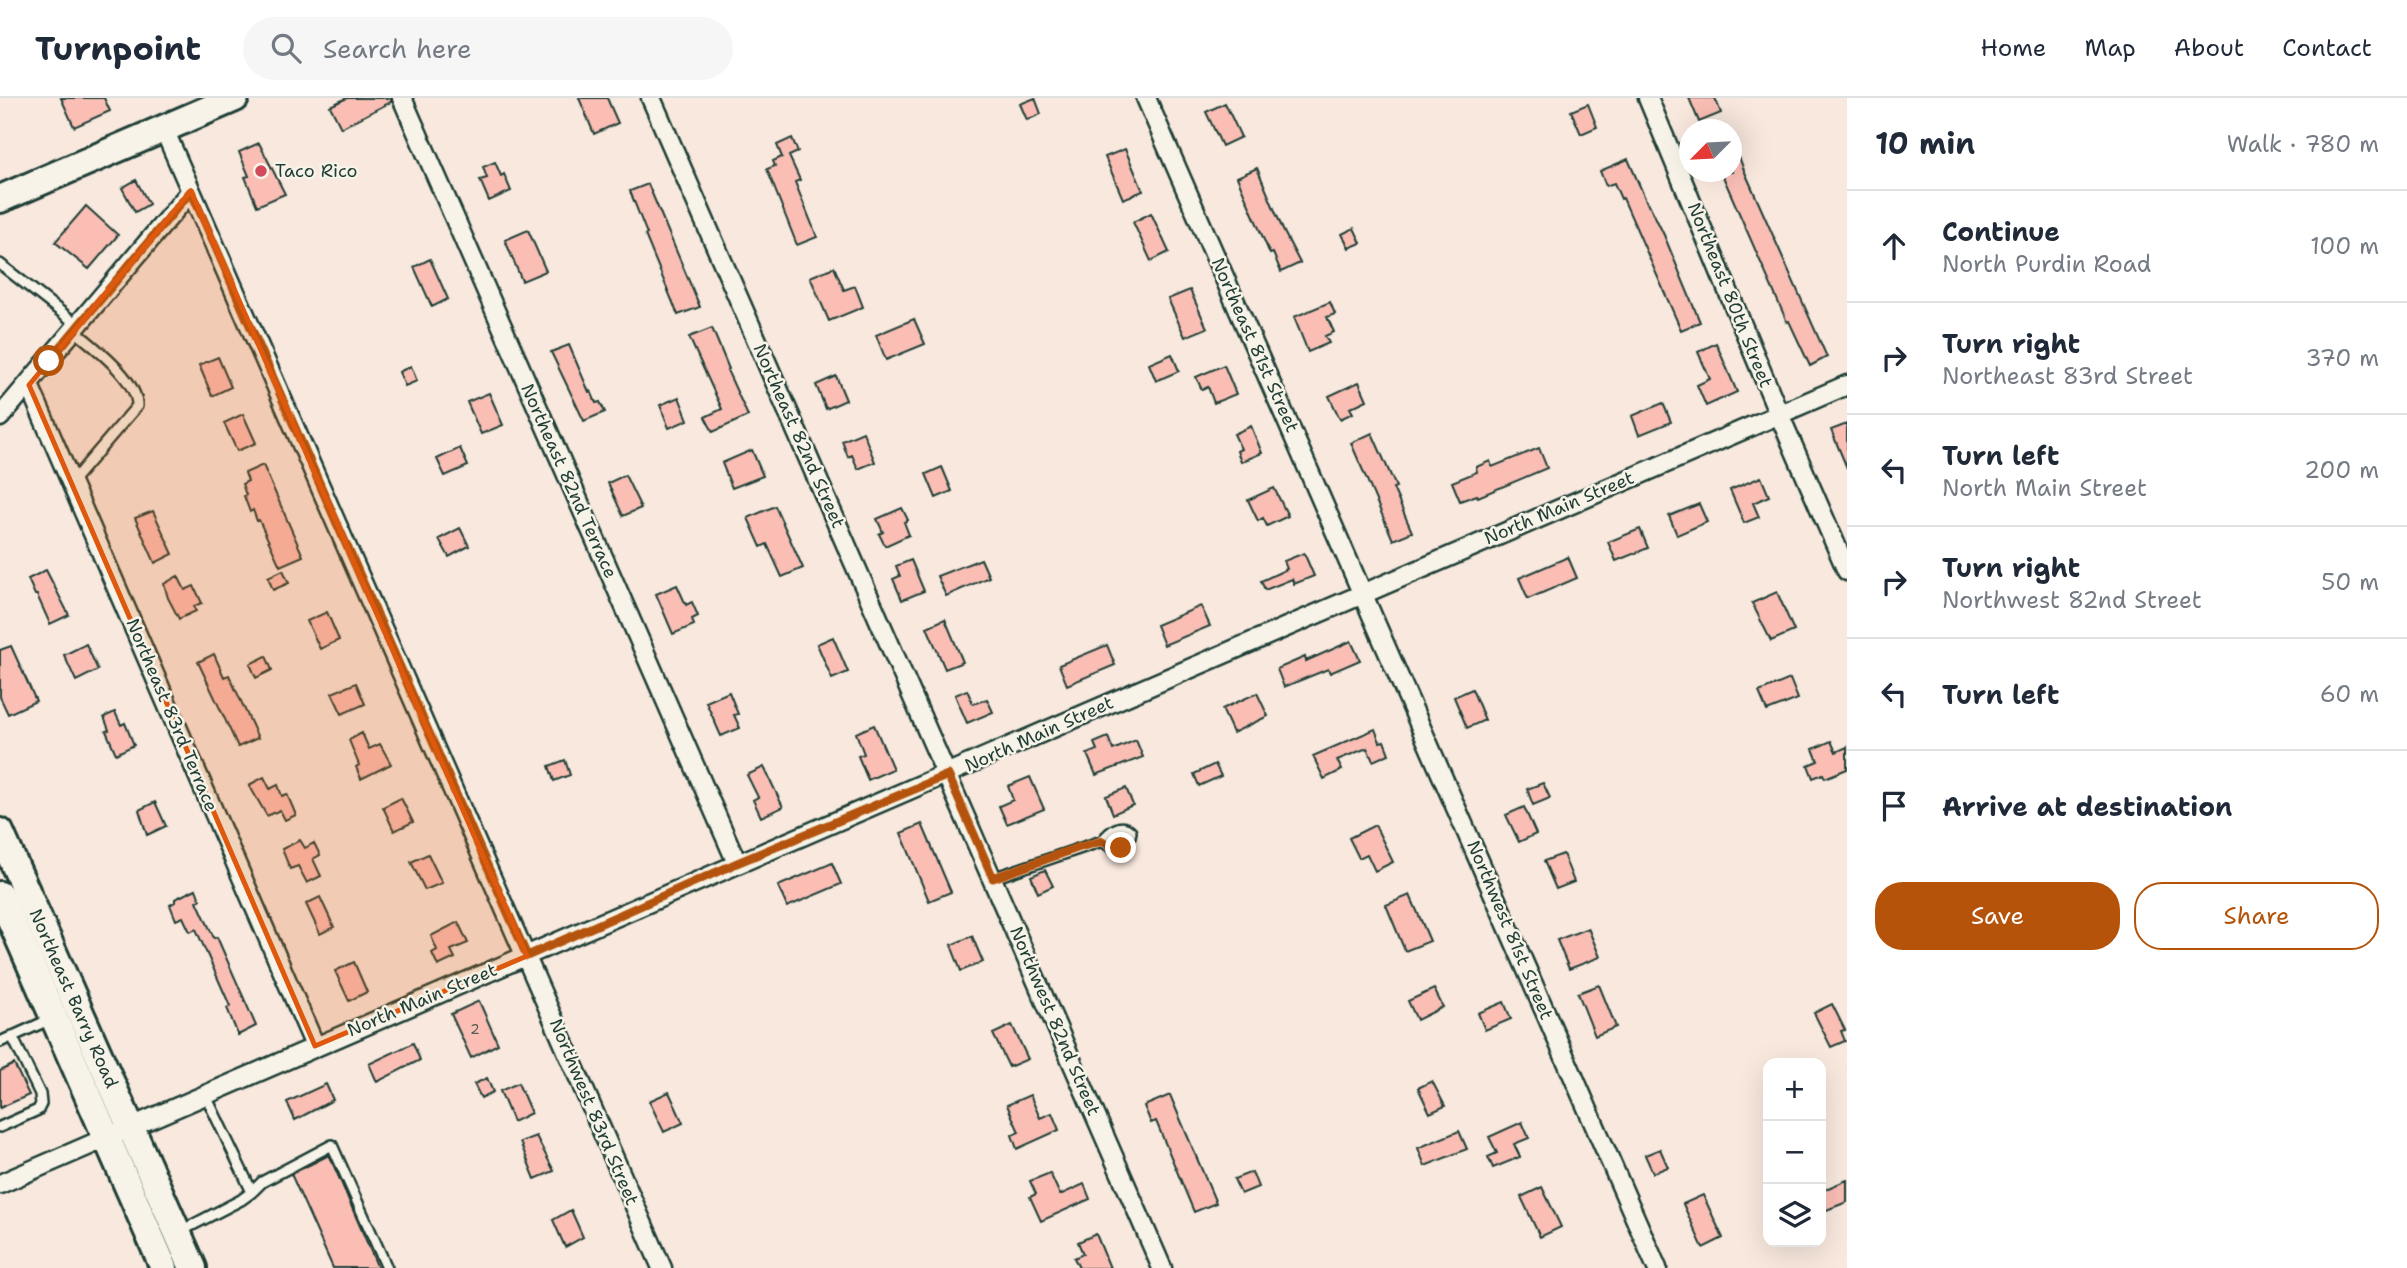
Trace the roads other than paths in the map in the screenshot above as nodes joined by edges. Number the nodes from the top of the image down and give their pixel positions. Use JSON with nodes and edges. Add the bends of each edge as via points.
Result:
{"nodes":[{"id":1,"x":234,"y":98,"type":"edge"},
{"id":2,"x":402,"y":98,"type":"edge"},
{"id":3,"x":651,"y":98,"type":"edge"},
{"id":4,"x":1146,"y":98,"type":"edge"},
{"id":5,"x":1648,"y":98,"type":"edge"},
{"id":6,"x":163,"y":127,"type":"junction"},
{"id":7,"x":191,"y":191,"type":"junction"},
{"id":8,"x":0,"y":199,"type":"edge"},
{"id":9,"x":0,"y":264,"type":"edge"},
{"id":10,"x":77,"y":328,"type":"junction"},
{"id":11,"x":29,"y":385,"type":"junction"},
{"id":12,"x":1847,"y":385,"type":"edge"},
{"id":13,"x":1779,"y":414,"type":"junction"},
{"id":14,"x":0,"y":417,"type":"edge"},
{"id":15,"x":71,"y":483,"type":"junction"},
{"id":16,"x":1847,"y":571,"type":"edge"},
{"id":17,"x":1363,"y":592,"type":"junction"},
{"id":18,"x":948,"y":775,"type":"junction"},
{"id":19,"x":0,"y":832,"type":"edge"},
{"id":20,"x":1102,"y":841,"type":"dead end"},
{"id":21,"x":737,"y":863,"type":"junction"},
{"id":22,"x":993,"y":878,"type":"junction"},
{"id":23,"x":11,"y":910,"type":"edge"},
{"id":24,"x":527,"y":956,"type":"junction"},
{"id":25,"x":54,"y":1017,"type":"junction"},
{"id":26,"x":12,"y":1036,"type":"junction"},
{"id":27,"x":0,"y":1042,"type":"edge"},
{"id":28,"x":315,"y":1046,"type":"junction"},
{"id":29,"x":205,"y":1094,"type":"junction"},
{"id":30,"x":0,"y":1127,"type":"edge"},
{"id":31,"x":119,"y":1132,"type":"junction"},
{"id":32,"x":0,"y":1184,"type":"edge"},
{"id":33,"x":252,"y":1192,"type":"junction"},
{"id":34,"x":178,"y":1233,"type":"junction"},
{"id":35,"x":164,"y":1268,"type":"edge"},
{"id":36,"x":193,"y":1268,"type":"edge"},
{"id":37,"x":387,"y":1268,"type":"edge"},
{"id":38,"x":662,"y":1268,"type":"edge"},
{"id":39,"x":1162,"y":1268,"type":"edge"},
{"id":40,"x":1657,"y":1268,"type":"edge"}],
"edges":[{"from":1,"to":6,"type":"main road"},
{"from":2,"to":21,"type":"street","name":"Northeast 82nd Terrace"},
{"from":3,"to":18,"type":"street","name":"Northeast 82nd Street"},
{"from":4,"to":17,"type":"street","name":"Northeast 81st Street"},
{"from":5,"to":13,"type":"street","name":"Northeast 80th Street"},
{"from":6,"to":7,"type":"street","name":"Northwest 83rd Street"},
{"from":6,"to":8,"type":"main road"},
{"from":7,"to":10,"type":"street"},
{"from":7,"to":24,"type":"street","name":"Northwest 83rd Street"},
{"from":9,"to":10,"type":"lane"},
{"from":10,"to":11,"type":"street"},
{"from":10,"to":15,"type":"lane","via":[[132,386],[137,406]]},
{"from":11,"to":14,"type":"street"},
{"from":11,"to":15,"type":"street","name":"Northeast 83rd Terrace"},
{"from":12,"to":13,"type":"street","name":"North Main Street"},
{"from":13,"to":16,"type":"street","name":"Northeast 80th Street"},
{"from":13,"to":17,"type":"street","name":"North Main Street"},
{"from":15,"to":28,"type":"street","name":"Northeast 83rd Terrace"},
{"from":17,"to":18,"type":"street","name":"North Main Street"},
{"from":17,"to":40,"type":"street","name":"Northwest 81st Street"},
{"from":18,"to":21,"type":"street","name":"North Main Street"},
{"from":18,"to":22,"type":"street","name":"Northwest 82nd Street"},
{"from":19,"to":23,"type":"main road","name":"Northeast Barry Road"},
{"from":20,"to":22,"type":"lane"},
{"from":21,"to":24,"type":"street","name":"North Main Street"},
{"from":22,"to":39,"type":"street","name":"Northwest 82nd Street"},
{"from":23,"to":25,"type":"main road","name":"Northeast Barry Road"},
{"from":23,"to":31,"type":"main road","name":"Northeast Barry Road"},
{"from":24,"to":28,"type":"street","name":"North Main Street"},
{"from":24,"to":38,"type":"street","name":"Northwest 83rd Street"},
{"from":25,"to":26,"type":"lane"},
{"from":25,"to":31,"type":"main road","name":"Northeast Barry Road"},
{"from":26,"to":27,"type":"lane"},
{"from":26,"to":30,"type":"lane","via":[[41,1104],[38,1110]]},
{"from":28,"to":29,"type":"street","name":"North Main Street"},
{"from":29,"to":31,"type":"street","name":"North Main Street"},
{"from":29,"to":33,"type":"lane"},
{"from":31,"to":32,"type":"street","name":"North Main Street"},
{"from":31,"to":34,"type":"main road"},
{"from":31,"to":35,"type":"main road"},
{"from":33,"to":34,"type":"lane"},
{"from":33,"to":37,"type":"lane","via":[[332,1144]]},
{"from":34,"to":36,"type":"main road"}]}
